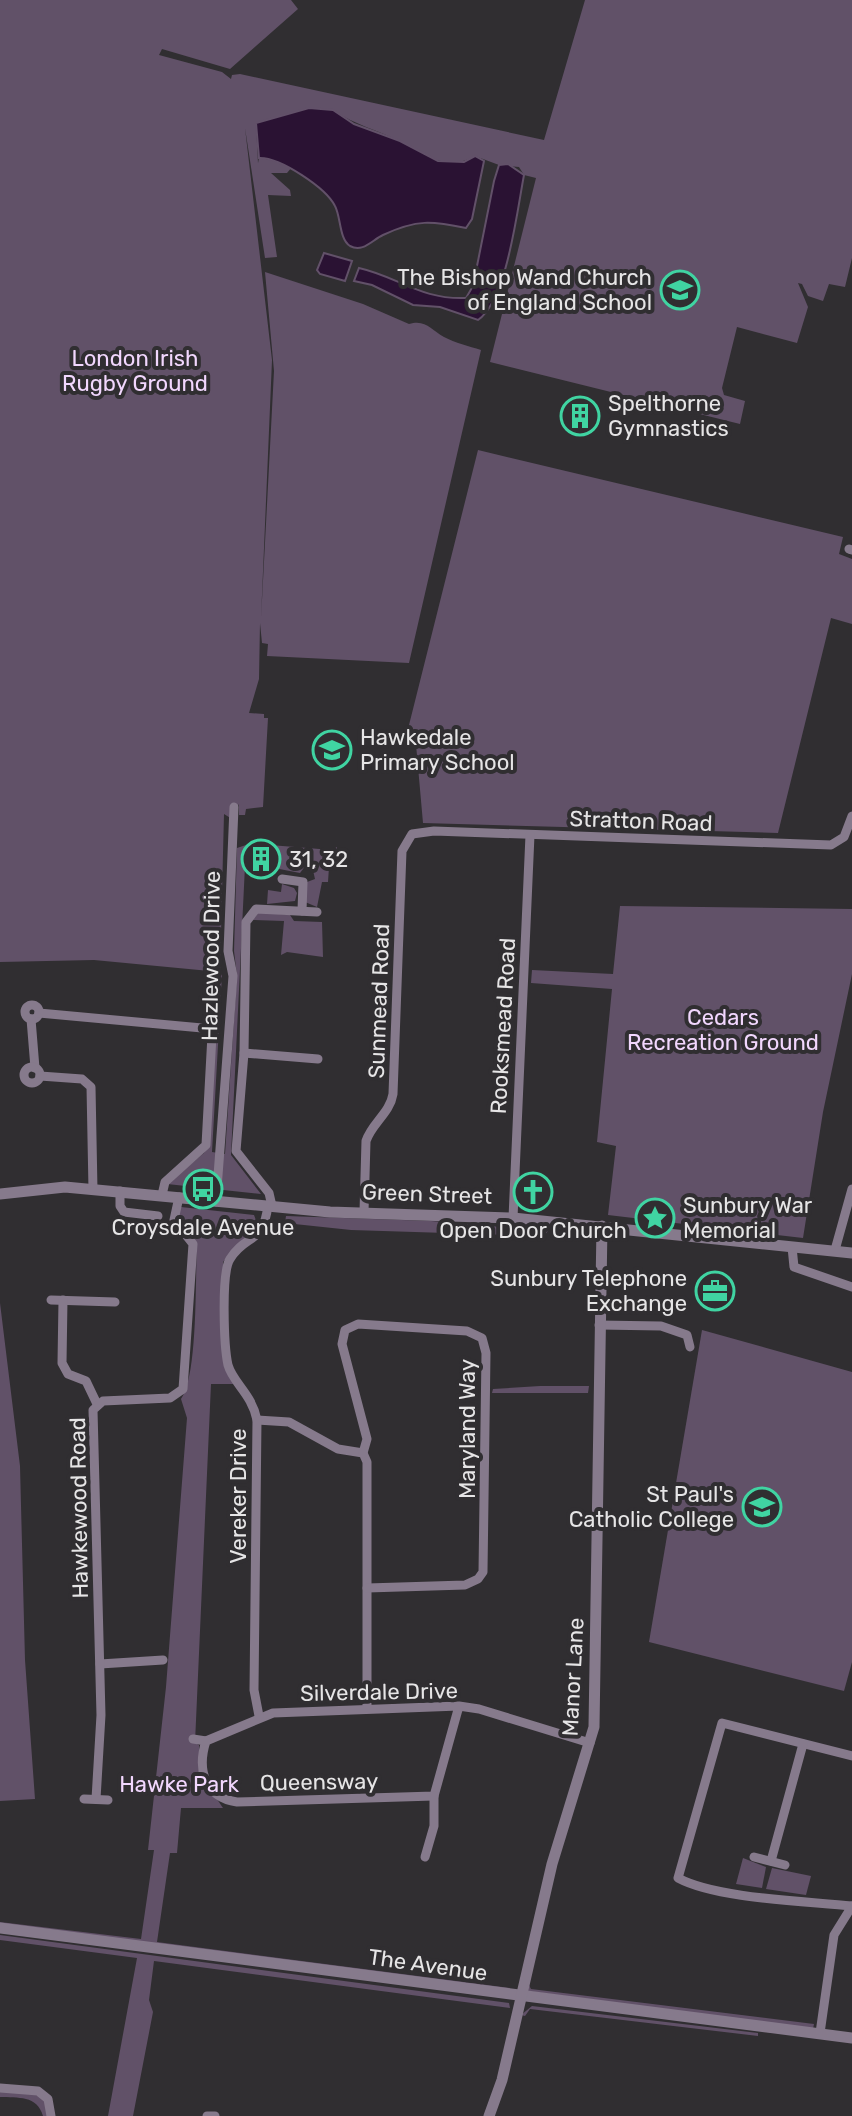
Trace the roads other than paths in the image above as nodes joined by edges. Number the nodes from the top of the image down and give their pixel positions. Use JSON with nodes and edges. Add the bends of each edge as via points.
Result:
{"nodes":[{"id":1,"x":234,"y":807,"type":"dead end"},
{"id":2,"x":852,"y":816,"type":"edge"},
{"id":3,"x":412,"y":834,"type":"joint"},
{"id":4,"x":530,"y":835,"type":"junction"},
{"id":5,"x":282,"y":879,"type":"dead end"},
{"id":6,"x":302,"y":911,"type":"junction"},
{"id":7,"x":317,"y":912,"type":"dead end"},
{"id":8,"x":215,"y":980,"type":"dead end"},
{"id":9,"x":213,"y":1029,"type":"junction"},
{"id":10,"x":244,"y":1053,"type":"junction"},
{"id":11,"x":318,"y":1059,"type":"dead end"},
{"id":12,"x":852,"y":1189,"type":"edge"},
{"id":13,"x":93,"y":1190,"type":"junction"},
{"id":14,"x":120,"y":1191,"type":"junction"},
{"id":15,"x":0,"y":1194,"type":"edge"},
{"id":16,"x":162,"y":1195,"type":"junction"},
{"id":17,"x":179,"y":1197,"type":"junction"},
{"id":18,"x":216,"y":1202,"type":"junction"},
{"id":19,"x":270,"y":1205,"type":"junction"},
{"id":20,"x":364,"y":1212,"type":"junction"},
{"id":21,"x":158,"y":1216,"type":"dead end"},
{"id":22,"x":513,"y":1218,"type":"junction"},
{"id":23,"x":602,"y":1226,"type":"junction"},
{"id":24,"x":792,"y":1247,"type":"junction"},
{"id":25,"x":835,"y":1250,"type":"junction"},
{"id":26,"x":852,"y":1253,"type":"edge"},
{"id":27,"x":852,"y":1287,"type":"edge"},
{"id":28,"x":51,"y":1300,"type":"dead end"},
{"id":29,"x":63,"y":1300,"type":"junction"},
{"id":30,"x":108,"y":1305,"type":"dead end"},
{"id":31,"x":599,"y":1325,"type":"junction"},
{"id":32,"x":690,"y":1347,"type":"dead end"},
{"id":33,"x":97,"y":1404,"type":"junction"},
{"id":34,"x":257,"y":1420,"type":"junction"},
{"id":35,"x":363,"y":1453,"type":"junction"},
{"id":36,"x":367,"y":1588,"type":"junction"},
{"id":37,"x":163,"y":1660,"type":"dead end"},
{"id":38,"x":100,"y":1664,"type":"junction"},
{"id":39,"x":459,"y":1706,"type":"junction"},
{"id":40,"x":367,"y":1708,"type":"junction"},
{"id":41,"x":259,"y":1716,"type":"junction"},
{"id":42,"x":193,"y":1739,"type":"dead end"},
{"id":43,"x":206,"y":1741,"type":"junction"},
{"id":44,"x":590,"y":1743,"type":"junction"},
{"id":45,"x":803,"y":1744,"type":"junction"},
{"id":46,"x":852,"y":1756,"type":"edge"},
{"id":47,"x":434,"y":1796,"type":"junction"},
{"id":48,"x":84,"y":1799,"type":"dead end"},
{"id":49,"x":96,"y":1799,"type":"junction"},
{"id":50,"x":108,"y":1800,"type":"dead end"},
{"id":51,"x":425,"y":1857,"type":"dead end"},
{"id":52,"x":754,"y":1857,"type":"dead end"},
{"id":53,"x":771,"y":1861,"type":"junction"},
{"id":54,"x":785,"y":1865,"type":"dead end"},
{"id":55,"x":852,"y":1906,"type":"edge"},
{"id":56,"x":0,"y":1928,"type":"edge"},
{"id":57,"x":520,"y":1998,"type":"junction"},
{"id":58,"x":820,"y":2033,"type":"junction"},
{"id":59,"x":852,"y":2038,"type":"edge"},
{"id":60,"x":0,"y":2088,"type":"edge"},
{"id":61,"x":51,"y":2116,"type":"edge"},
{"id":62,"x":207,"y":2116,"type":"edge"},
{"id":63,"x":215,"y":2116,"type":"edge"},
{"id":64,"x":489,"y":2116,"type":"edge"}],
"edges":[{"from":1,"to":18,"type":"street","name":"Hazlewood Drive","via":[[228,951],[233,976]]},
{"from":2,"to":4,"type":"street","name":"Stratton Road","via":[[844,837],[831,845]]},
{"from":3,"to":4,"type":"street","name":"Stratton Road"},
{"from":3,"to":20,"type":"street","name":"Sunmead Road","via":[[402,851],[392,1103],[366,1141]]},
{"from":4,"to":22,"type":"street","name":"Rooksmead Road"},
{"from":5,"to":6,"type":"street","via":[[303,882]]},
{"from":6,"to":7,"type":"street"},
{"from":6,"to":10,"type":"street","via":[[250,912]]},
{"from":8,"to":9,"type":"street"},
{"from":9,"to":13,"type":"street","via":[[35,1016],[38,1072],[82,1079],[91,1087]]},
{"from":9,"to":16,"type":"street","via":[[206,1145],[165,1182]]},
{"from":10,"to":11,"type":"street"},
{"from":10,"to":19,"type":"street","via":[[236,1151],[269,1193]]},
{"from":12,"to":25,"type":"street"},
{"from":13,"to":14,"type":"street","name":"Green Street"},
{"from":13,"to":15,"type":"street","name":"Green Street","via":[[65,1187]]},
{"from":14,"to":16,"type":"street","name":"Green Street"},
{"from":14,"to":21,"type":"street","via":[[124,1212]]},
{"from":16,"to":17,"type":"street","name":"Green Street"},
{"from":17,"to":18,"type":"street","name":"Green Street"},
{"from":17,"to":33,"type":"street","name":"Hawkewood Road","via":[[174,1220],[193,1244],[183,1389],[175,1398]]},
{"from":18,"to":19,"type":"street","name":"Green Street"},
{"from":19,"to":20,"type":"street","name":"Green Street"},
{"from":19,"to":34,"type":"street","name":"Vereker Drive","via":[[261,1233],[231,1257],[225,1273],[228,1366],[253,1402]]},
{"from":20,"to":22,"type":"street","name":"Green Street"},
{"from":22,"to":23,"type":"street","name":"Green Street"},
{"from":23,"to":24,"type":"street","name":"Green Street"},
{"from":23,"to":31,"type":"street","name":"Manor Lane"},
{"from":24,"to":25,"type":"street","name":"Green Street"},
{"from":24,"to":27,"type":"street","via":[[794,1267]]},
{"from":25,"to":26,"type":"street","name":"Green Street"},
{"from":28,"to":29,"type":"street"},
{"from":29,"to":30,"type":"street"},
{"from":29,"to":33,"type":"street","via":[[62,1363],[68,1374],[89,1384]]},
{"from":31,"to":32,"type":"street","via":[[661,1326],[687,1335]]},
{"from":31,"to":44,"type":"street","name":"Manor Lane","via":[[596,1697]]},
{"from":33,"to":38,"type":"street","name":"Hawkewood Road","via":[[92,1417]]},
{"from":34,"to":35,"type":"street","via":[[289,1422],[338,1449]]},
{"from":34,"to":41,"type":"street","name":"Vereker Drive","via":[[254,1690]]},
{"from":35,"to":36,"type":"street","name":"Maryland Way"},
{"from":35,"to":36,"type":"street","name":"Maryland Way","via":[[367,1439],[342,1344],[345,1330],[358,1324],[467,1331],[482,1338],[483,1572],[465,1585]]},
{"from":36,"to":40,"type":"street","name":"Maryland Way"},
{"from":37,"to":38,"type":"street"},
{"from":38,"to":49,"type":"street","name":"Hawkewood Road"},
{"from":39,"to":40,"type":"street","name":"Silverdale Drive"},
{"from":39,"to":44,"type":"street","name":"Silverdale Drive"},
{"from":39,"to":47,"type":"street"},
{"from":40,"to":41,"type":"street","name":"Silverdale Drive"},
{"from":41,"to":43,"type":"street"},
{"from":42,"to":43,"type":"street"},
{"from":43,"to":47,"type":"street","name":"Queensway","via":[[201,1756],[205,1782],[226,1800]]},
{"from":44,"to":57,"type":"street","name":"Manor Lane","via":[[552,1864]]},
{"from":45,"to":46,"type":"street"},
{"from":45,"to":53,"type":"street"},
{"from":45,"to":55,"type":"street","via":[[722,1723],[678,1878],[722,1890]]},
{"from":47,"to":51,"type":"street","via":[[434,1826]]},
{"from":48,"to":49,"type":"street"},
{"from":49,"to":50,"type":"street"},
{"from":52,"to":53,"type":"street"},
{"from":53,"to":54,"type":"street"},
{"from":55,"to":58,"type":"street","via":[[834,1935]]},
{"from":56,"to":57,"type":"street","name":"The Avenue"},
{"from":57,"to":58,"type":"street","name":"The Avenue"},
{"from":57,"to":64,"type":"street","name":"Manor Lane"},
{"from":58,"to":59,"type":"street","name":"The Avenue"},
{"from":60,"to":61,"type":"street","via":[[38,2091],[48,2099]]},
{"from":62,"to":63,"type":"street"}]}
